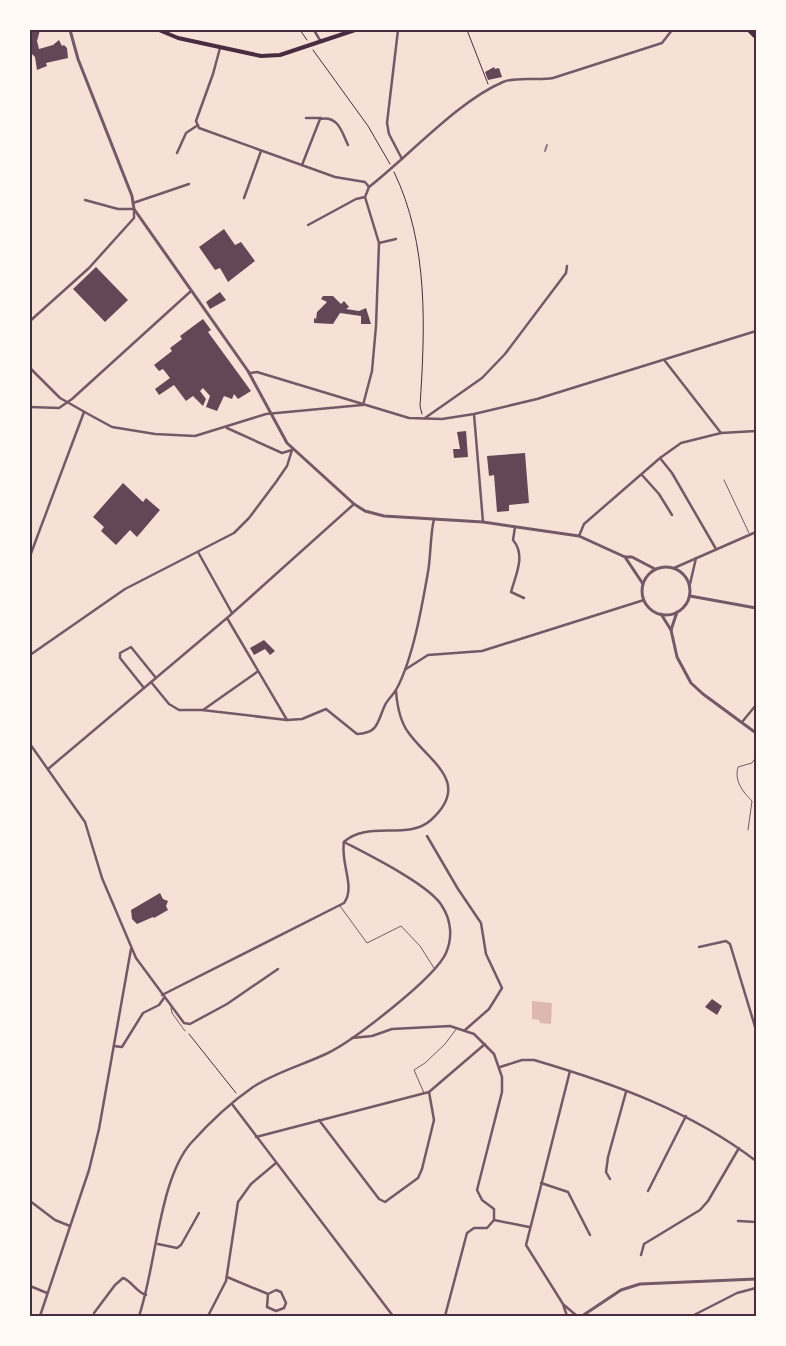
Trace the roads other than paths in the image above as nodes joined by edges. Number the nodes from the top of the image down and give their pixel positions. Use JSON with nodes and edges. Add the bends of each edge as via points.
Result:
{"nodes":[{"id":1,"x":70,"y":30,"type":"edge"},
{"id":2,"x":159,"y":30,"type":"edge"},
{"id":3,"x":314,"y":30,"type":"edge"},
{"id":4,"x":355,"y":30,"type":"edge"},
{"id":5,"x":398,"y":30,"type":"edge"},
{"id":6,"x":672,"y":30,"type":"edge"},
{"id":7,"x":749,"y":30,"type":"edge"},
{"id":8,"x":756,"y":37,"type":"edge"},
{"id":9,"x":321,"y":42,"type":"junction"},
{"id":10,"x":220,"y":46,"type":"junction"},
{"id":11,"x":306,"y":118,"type":"dead end"},
{"id":12,"x":322,"y":118,"type":"junction"},
{"id":13,"x":198,"y":125,"type":"junction"},
{"id":14,"x":348,"y":146,"type":"dead end"},
{"id":15,"x":261,"y":151,"type":"junction"},
{"id":16,"x":177,"y":153,"type":"dead end"},
{"id":17,"x":402,"y":159,"type":"junction"},
{"id":18,"x":301,"y":166,"type":"junction"},
{"id":19,"x":188,"y":184,"type":"dead end"},
{"id":20,"x":369,"y":187,"type":"junction"},
{"id":21,"x":366,"y":197,"type":"junction"},
{"id":22,"x":244,"y":198,"type":"dead end"},
{"id":23,"x":85,"y":200,"type":"dead end"},
{"id":24,"x":133,"y":203,"type":"junction"},
{"id":25,"x":134,"y":209,"type":"junction"},
{"id":26,"x":308,"y":225,"type":"dead end"},
{"id":27,"x":396,"y":239,"type":"dead end"},
{"id":28,"x":379,"y":243,"type":"junction"},
{"id":29,"x":567,"y":266,"type":"dead end"},
{"id":30,"x":191,"y":291,"type":"junction"},
{"id":31,"x":30,"y":321,"type":"edge"},
{"id":32,"x":756,"y":331,"type":"edge"},
{"id":33,"x":665,"y":361,"type":"junction"},
{"id":34,"x":30,"y":368,"type":"edge"},
{"id":35,"x":250,"y":373,"type":"junction"},
{"id":36,"x":66,"y":402,"type":"junction"},
{"id":37,"x":363,"y":405,"type":"junction"},
{"id":38,"x":30,"y":407,"type":"edge"},
{"id":39,"x":84,"y":412,"type":"junction"},
{"id":40,"x":271,"y":413,"type":"junction"},
{"id":41,"x":474,"y":414,"type":"junction"},
{"id":42,"x":422,"y":419,"type":"junction"},
{"id":43,"x":226,"y":427,"type":"junction"},
{"id":44,"x":756,"y":432,"type":"edge"},
{"id":45,"x":721,"y":433,"type":"junction"},
{"id":46,"x":292,"y":450,"type":"junction"},
{"id":47,"x":660,"y":458,"type":"junction"},
{"id":48,"x":642,"y":474,"type":"junction"},
{"id":49,"x":724,"y":480,"type":"dead end"},
{"id":50,"x":354,"y":504,"type":"junction"},
{"id":51,"x":672,"y":515,"type":"dead end"},
{"id":52,"x":432,"y":519,"type":"junction"},
{"id":53,"x":483,"y":522,"type":"junction"},
{"id":54,"x":515,"y":527,"type":"junction"},
{"id":55,"x":756,"y":532,"type":"edge"},
{"id":56,"x":749,"y":534,"type":"junction"},
{"id":57,"x":579,"y":536,"type":"junction"},
{"id":58,"x":716,"y":549,"type":"junction"},
{"id":59,"x":198,"y":552,"type":"junction"},
{"id":60,"x":30,"y":556,"type":"edge"},
{"id":61,"x":625,"y":557,"type":"junction"},
{"id":62,"x":696,"y":558,"type":"junction"},
{"id":63,"x":674,"y":568,"type":"junction"},
{"id":64,"x":655,"y":569,"type":"junction"},
{"id":65,"x":643,"y":584,"type":"junction"},
{"id":66,"x":690,"y":584,"type":"junction"},
{"id":67,"x":690,"y":596,"type":"junction"},
{"id":68,"x":524,"y":598,"type":"dead end"},
{"id":69,"x":644,"y":600,"type":"junction"},
{"id":70,"x":756,"y":608,"type":"edge"},
{"id":71,"x":677,"y":612,"type":"junction"},
{"id":72,"x":232,"y":613,"type":"junction"},
{"id":73,"x":661,"y":614,"type":"junction"},
{"id":74,"x":227,"y":618,"type":"junction"},
{"id":75,"x":671,"y":630,"type":"junction"},
{"id":76,"x":30,"y":655,"type":"edge"},
{"id":77,"x":404,"y":670,"type":"junction"},
{"id":78,"x":257,"y":672,"type":"junction"},
{"id":79,"x":156,"y":678,"type":"junction"},
{"id":80,"x":151,"y":682,"type":"junction"},
{"id":81,"x":144,"y":688,"type":"junction"},
{"id":82,"x":396,"y":690,"type":"junction"},
{"id":83,"x":756,"y":705,"type":"edge"},
{"id":84,"x":202,"y":710,"type":"junction"},
{"id":85,"x":286,"y":720,"type":"junction"},
{"id":86,"x":742,"y":722,"type":"junction"},
{"id":87,"x":756,"y":733,"type":"edge"},
{"id":88,"x":30,"y":744,"type":"edge"},
{"id":89,"x":756,"y":758,"type":"edge"},
{"id":90,"x":48,"y":768,"type":"junction"},
{"id":91,"x":748,"y":830,"type":"dead end"},
{"id":92,"x":427,"y":836,"type":"dead end"},
{"id":93,"x":344,"y":842,"type":"junction"},
{"id":94,"x":340,"y":906,"type":"junction"},
{"id":95,"x":700,"y":947,"type":"dead end"},
{"id":96,"x":131,"y":949,"type":"junction"},
{"id":97,"x":278,"y":969,"type":"dead end"},
{"id":98,"x":435,"y":969,"type":"junction"},
{"id":99,"x":163,"y":997,"type":"junction"},
{"id":100,"x":171,"y":1008,"type":"junction"},
{"id":101,"x":457,"y":1028,"type":"junction"},
{"id":102,"x":465,"y":1030,"type":"junction"},
{"id":103,"x":756,"y":1030,"type":"edge"},
{"id":104,"x":185,"y":1031,"type":"road end"},
{"id":105,"x":352,"y":1038,"type":"junction"},
{"id":106,"x":486,"y":1044,"type":"junction"},
{"id":107,"x":114,"y":1046,"type":"junction"},
{"id":108,"x":500,"y":1067,"type":"junction"},
{"id":109,"x":570,"y":1071,"type":"junction"},
{"id":110,"x":429,"y":1092,"type":"junction"},
{"id":111,"x":626,"y":1092,"type":"junction"},
{"id":112,"x":424,"y":1093,"type":"junction"},
{"id":113,"x":232,"y":1104,"type":"junction"},
{"id":114,"x":686,"y":1116,"type":"junction"},
{"id":115,"x":319,"y":1120,"type":"junction"},
{"id":116,"x":256,"y":1137,"type":"junction"},
{"id":117,"x":739,"y":1148,"type":"junction"},
{"id":118,"x":756,"y":1161,"type":"edge"},
{"id":119,"x":276,"y":1163,"type":"junction"},
{"id":120,"x":610,"y":1179,"type":"dead end"},
{"id":121,"x":541,"y":1183,"type":"junction"},
{"id":122,"x":648,"y":1191,"type":"dead end"},
{"id":123,"x":30,"y":1201,"type":"edge"},
{"id":124,"x":199,"y":1213,"type":"dead end"},
{"id":125,"x":494,"y":1220,"type":"junction"},
{"id":126,"x":738,"y":1221,"type":"dead end"},
{"id":127,"x":756,"y":1222,"type":"edge"},
{"id":128,"x":70,"y":1226,"type":"junction"},
{"id":129,"x":529,"y":1227,"type":"junction"},
{"id":130,"x":590,"y":1234,"type":"dead end"},
{"id":131,"x":157,"y":1244,"type":"junction"},
{"id":132,"x":641,"y":1255,"type":"dead end"},
{"id":133,"x":227,"y":1277,"type":"junction"},
{"id":134,"x":756,"y":1279,"type":"edge"},
{"id":135,"x":30,"y":1286,"type":"edge"},
{"id":136,"x":756,"y":1288,"type":"edge"},
{"id":137,"x":48,"y":1293,"type":"junction"},
{"id":138,"x":268,"y":1294,"type":"junction"},
{"id":139,"x":146,"y":1295,"type":"junction"},
{"id":140,"x":563,"y":1304,"type":"junction"},
{"id":141,"x":94,"y":1314,"type":"dead end"},
{"id":142,"x":40,"y":1316,"type":"edge"},
{"id":143,"x":139,"y":1316,"type":"edge"},
{"id":144,"x":208,"y":1316,"type":"edge"},
{"id":145,"x":393,"y":1316,"type":"edge"},
{"id":146,"x":445,"y":1316,"type":"edge"},
{"id":147,"x":567,"y":1316,"type":"edge"},
{"id":148,"x":577,"y":1316,"type":"edge"},
{"id":149,"x":582,"y":1316,"type":"edge"},
{"id":150,"x":692,"y":1316,"type":"edge"}],
"edges":[{"from":1,"to":24,"type":"street"},
{"from":2,"to":10,"type":"main road","via":[[178,38]]},
{"from":3,"to":9,"type":"street"},
{"from":4,"to":9,"type":"main road"},
{"from":5,"to":17,"type":"street","via":[[387,122],[389,134]]},
{"from":6,"to":17,"type":"street","via":[[662,43],[553,78],[504,82],[454,114]]},
{"from":7,"to":8,"type":"highway"},
{"from":9,"to":10,"type":"main road","via":[[280,55],[261,56]]},
{"from":10,"to":13,"type":"street","via":[[196,121]]},
{"from":11,"to":12,"type":"street"},
{"from":12,"to":14,"type":"street","via":[[335,121]]},
{"from":12,"to":18,"type":"street"},
{"from":13,"to":15,"type":"street"},
{"from":13,"to":16,"type":"street","via":[[186,133]]},
{"from":15,"to":18,"type":"street"},
{"from":15,"to":22,"type":"street"},
{"from":17,"to":20,"type":"street"},
{"from":18,"to":20,"type":"street","via":[[335,178],[356,179]]},
{"from":19,"to":24,"type":"street"},
{"from":20,"to":21,"type":"street"},
{"from":21,"to":26,"type":"street","via":[[356,199]]},
{"from":21,"to":28,"type":"street"},
{"from":23,"to":25,"type":"street","via":[[118,210]]},
{"from":24,"to":25,"type":"street"},
{"from":25,"to":30,"type":"street"},
{"from":25,"to":31,"type":"street","via":[[134,218],[100,257]]},
{"from":27,"to":28,"type":"street"},
{"from":28,"to":37,"type":"street","via":[[375,349]]},
{"from":29,"to":42,"type":"street","via":[[566,273],[505,354],[482,378]]},
{"from":30,"to":35,"type":"street"},
{"from":30,"to":36,"type":"street"},
{"from":32,"to":33,"type":"street"},
{"from":33,"to":41,"type":"street","via":[[537,400]]},
{"from":33,"to":45,"type":"street"},
{"from":34,"to":36,"type":"street"},
{"from":35,"to":37,"type":"street","via":[[257,372]]},
{"from":35,"to":40,"type":"street"},
{"from":36,"to":38,"type":"street","via":[[59,408]]},
{"from":36,"to":39,"type":"street"},
{"from":37,"to":40,"type":"street"},
{"from":37,"to":42,"type":"street"},
{"from":39,"to":43,"type":"street","via":[[112,427],[179,436],[195,436]]},
{"from":39,"to":60,"type":"street"},
{"from":40,"to":43,"type":"street"},
{"from":40,"to":46,"type":"street"},
{"from":41,"to":42,"type":"street"},
{"from":41,"to":53,"type":"street"},
{"from":43,"to":46,"type":"street","via":[[282,453]]},
{"from":44,"to":45,"type":"street"},
{"from":45,"to":47,"type":"street","via":[[681,443]]},
{"from":46,"to":50,"type":"street"},
{"from":46,"to":59,"type":"street","via":[[287,466],[245,523],[234,533]]},
{"from":47,"to":48,"type":"street"},
{"from":47,"to":58,"type":"street"},
{"from":48,"to":51,"type":"street"},
{"from":48,"to":57,"type":"street","via":[[584,524]]},
{"from":49,"to":56,"type":"lane"},
{"from":50,"to":52,"type":"street","via":[[373,514]]},
{"from":50,"to":72,"type":"street"},
{"from":52,"to":53,"type":"street"},
{"from":52,"to":77,"type":"street","via":[[429,570]]},
{"from":53,"to":54,"type":"street"},
{"from":54,"to":57,"type":"street"},
{"from":54,"to":68,"type":"street","via":[[513,540],[520,558],[511,592]]},
{"from":55,"to":56,"type":"street"},
{"from":56,"to":58,"type":"street"},
{"from":57,"to":61,"type":"street"},
{"from":58,"to":62,"type":"street"},
{"from":59,"to":72,"type":"street"},
{"from":59,"to":76,"type":"street","via":[[124,590]]},
{"from":61,"to":64,"type":"street","via":[[632,557]]},
{"from":61,"to":65,"type":"street"},
{"from":62,"to":63,"type":"street"},
{"from":62,"to":66,"type":"street"},
{"from":63,"to":64,"type":"street"},
{"from":63,"to":66,"type":"street"},
{"from":64,"to":65,"type":"street"},
{"from":65,"to":69,"type":"street"},
{"from":66,"to":67,"type":"street"},
{"from":67,"to":70,"type":"street"},
{"from":67,"to":71,"type":"street"},
{"from":69,"to":73,"type":"street","via":[[654,612]]},
{"from":69,"to":77,"type":"street","via":[[482,650],[428,655]]},
{"from":71,"to":73,"type":"street"},
{"from":71,"to":75,"type":"street"},
{"from":72,"to":74,"type":"street"},
{"from":73,"to":75,"type":"street"},
{"from":74,"to":78,"type":"street"},
{"from":74,"to":79,"type":"street"},
{"from":75,"to":86,"type":"street","via":[[677,657],[691,683]]},
{"from":77,"to":82,"type":"street"},
{"from":78,"to":84,"type":"street"},
{"from":78,"to":85,"type":"street"},
{"from":79,"to":80,"type":"street"},
{"from":79,"to":81,"type":"street","via":[[131,647],[120,653],[120,658]]},
{"from":80,"to":81,"type":"street"},
{"from":80,"to":84,"type":"street","via":[[169,704],[179,710]]},
{"from":81,"to":90,"type":"street"},
{"from":82,"to":85,"type":"street","via":[[386,702],[375,729],[368,734],[357,734],[326,709],[302,719]]},
{"from":82,"to":93,"type":"street","via":[[397,704],[407,731],[443,770],[447,779],[448,792],[443,808],[430,822],[408,829],[357,833]]},
{"from":83,"to":86,"type":"street"},
{"from":84,"to":85,"type":"street"},
{"from":86,"to":87,"type":"street"},
{"from":88,"to":90,"type":"street"},
{"from":89,"to":91,"type":"lane","via":[[737,770],[740,788],[752,801]]},
{"from":90,"to":96,"type":"street","via":[[85,822],[102,878]]},
{"from":92,"to":102,"type":"street","via":[[481,923],[486,954],[502,988],[489,1009]]},
{"from":93,"to":94,"type":"street","via":[[342,852],[350,891]]},
{"from":93,"to":98,"type":"street","via":[[396,870],[441,904],[450,925],[450,935],[446,953]]},
{"from":94,"to":98,"type":"lane","via":[[367,943],[401,926]]},
{"from":94,"to":99,"type":"street"},
{"from":95,"to":103,"type":"street","via":[[726,941],[730,944]]},
{"from":96,"to":99,"type":"street"},
{"from":96,"to":107,"type":"street"},
{"from":97,"to":100,"type":"street","via":[[227,1004],[188,1025]]},
{"from":98,"to":105,"type":"street"},
{"from":99,"to":100,"type":"street"},
{"from":99,"to":107,"type":"street","via":[[159,1004],[143,1013],[122,1047]]},
{"from":100,"to":104,"type":"lane"},
{"from":101,"to":102,"type":"street"},
{"from":101,"to":105,"type":"street","via":[[402,1028]]},
{"from":101,"to":112,"type":"lane","via":[[445,1044],[414,1070]]},
{"from":102,"to":106,"type":"street"},
{"from":105,"to":113,"type":"street","via":[[329,1052],[272,1077]]},
{"from":106,"to":108,"type":"street"},
{"from":106,"to":110,"type":"street"},
{"from":107,"to":128,"type":"street","via":[[91,1162]]},
{"from":108,"to":109,"type":"street","via":[[534,1060]]},
{"from":108,"to":125,"type":"street","via":[[501,1099],[477,1190],[482,1200],[494,1210]]},
{"from":109,"to":111,"type":"street"},
{"from":109,"to":121,"type":"street"},
{"from":110,"to":112,"type":"street"},
{"from":110,"to":115,"type":"street","via":[[434,1120],[422,1169],[418,1178],[385,1202],[379,1199]]},
{"from":111,"to":114,"type":"street"},
{"from":111,"to":120,"type":"street","via":[[608,1157],[606,1172]]},
{"from":112,"to":115,"type":"street"},
{"from":113,"to":116,"type":"street"},
{"from":113,"to":131,"type":"street","via":[[189,1145],[174,1168]]},
{"from":114,"to":117,"type":"street"},
{"from":114,"to":122,"type":"street"},
{"from":115,"to":116,"type":"street"},
{"from":116,"to":119,"type":"street"},
{"from":117,"to":118,"type":"street"},
{"from":117,"to":132,"type":"street","via":[[708,1201],[690,1217],[644,1244]]},
{"from":119,"to":133,"type":"street","via":[[250,1184],[238,1202]]},
{"from":119,"to":145,"type":"street"},
{"from":121,"to":129,"type":"street"},
{"from":121,"to":130,"type":"street","via":[[568,1192]]},
{"from":123,"to":128,"type":"street","via":[[55,1220]]},
{"from":124,"to":131,"type":"street","via":[[181,1245],[176,1248]]},
{"from":125,"to":129,"type":"street"},
{"from":125,"to":146,"type":"street","via":[[487,1228],[472,1229],[467,1233]]},
{"from":126,"to":127,"type":"street"},
{"from":128,"to":137,"type":"street"},
{"from":129,"to":140,"type":"street","via":[[527,1248]]},
{"from":131,"to":139,"type":"street"},
{"from":133,"to":138,"type":"street"},
{"from":133,"to":144,"type":"street"},
{"from":134,"to":149,"type":"street","via":[[640,1284],[620,1291]]},
{"from":135,"to":137,"type":"street"},
{"from":136,"to":150,"type":"street","via":[[737,1292]]},
{"from":137,"to":142,"type":"street"},
{"from":138,"to":138,"type":"street","via":[[276,1290],[283,1294],[284,1308],[276,1311],[267,1307]]},
{"from":139,"to":141,"type":"street","via":[[123,1278]]},
{"from":139,"to":143,"type":"street"},
{"from":140,"to":147,"type":"street"},
{"from":140,"to":148,"type":"street"}]}
